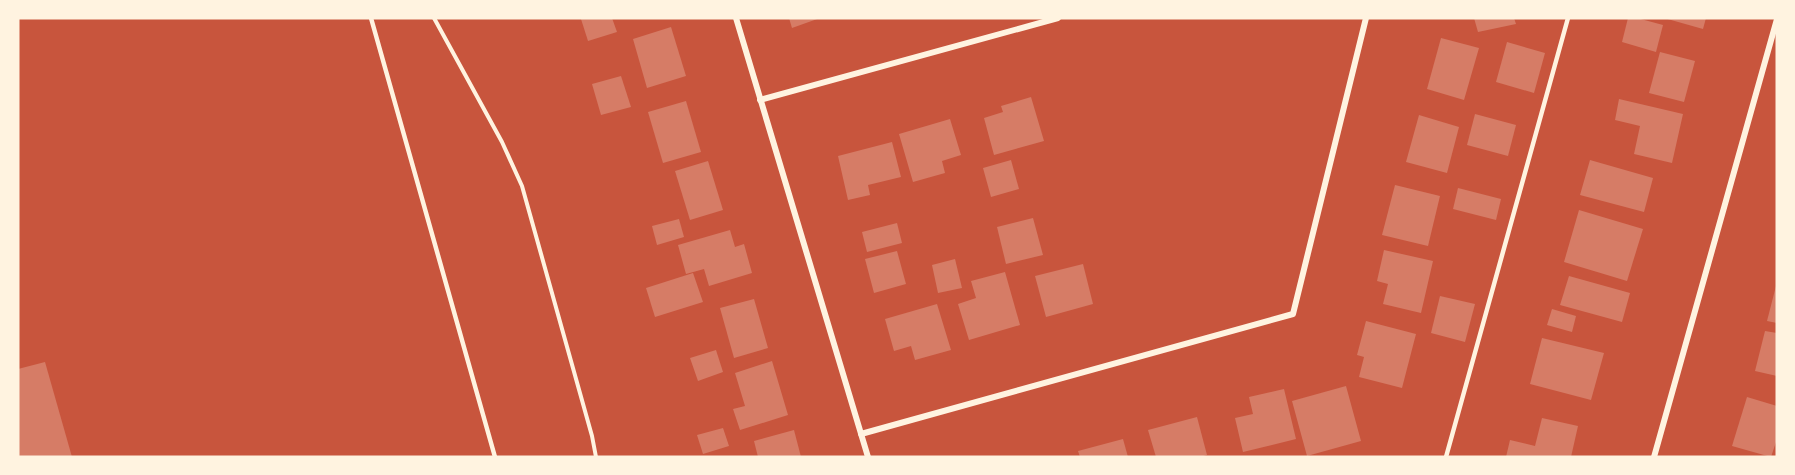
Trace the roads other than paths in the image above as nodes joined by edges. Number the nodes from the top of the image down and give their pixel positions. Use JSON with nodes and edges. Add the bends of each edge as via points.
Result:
{"nodes":[{"id":1,"x":370,"y":18,"type":"edge"},
{"id":2,"x":736,"y":18,"type":"edge"},
{"id":3,"x":1058,"y":18,"type":"edge"},
{"id":4,"x":1366,"y":18,"type":"edge"},
{"id":5,"x":1568,"y":18,"type":"edge"},
{"id":6,"x":1777,"y":19,"type":"edge"},
{"id":7,"x":760,"y":100,"type":"junction"},
{"id":8,"x":861,"y":434,"type":"junction"},
{"id":9,"x":495,"y":457,"type":"edge"},
{"id":10,"x":868,"y":457,"type":"edge"},
{"id":11,"x":1446,"y":457,"type":"edge"},
{"id":12,"x":1654,"y":457,"type":"edge"}],
"edges":[{"from":1,"to":9,"type":"lane"},
{"from":2,"to":7,"type":"street"},
{"from":3,"to":7,"type":"street"},
{"from":4,"to":8,"type":"street","via":[[1293,314]]},
{"from":5,"to":11,"type":"lane"},
{"from":6,"to":12,"type":"street"},
{"from":7,"to":8,"type":"street"},
{"from":8,"to":10,"type":"street"}]}
